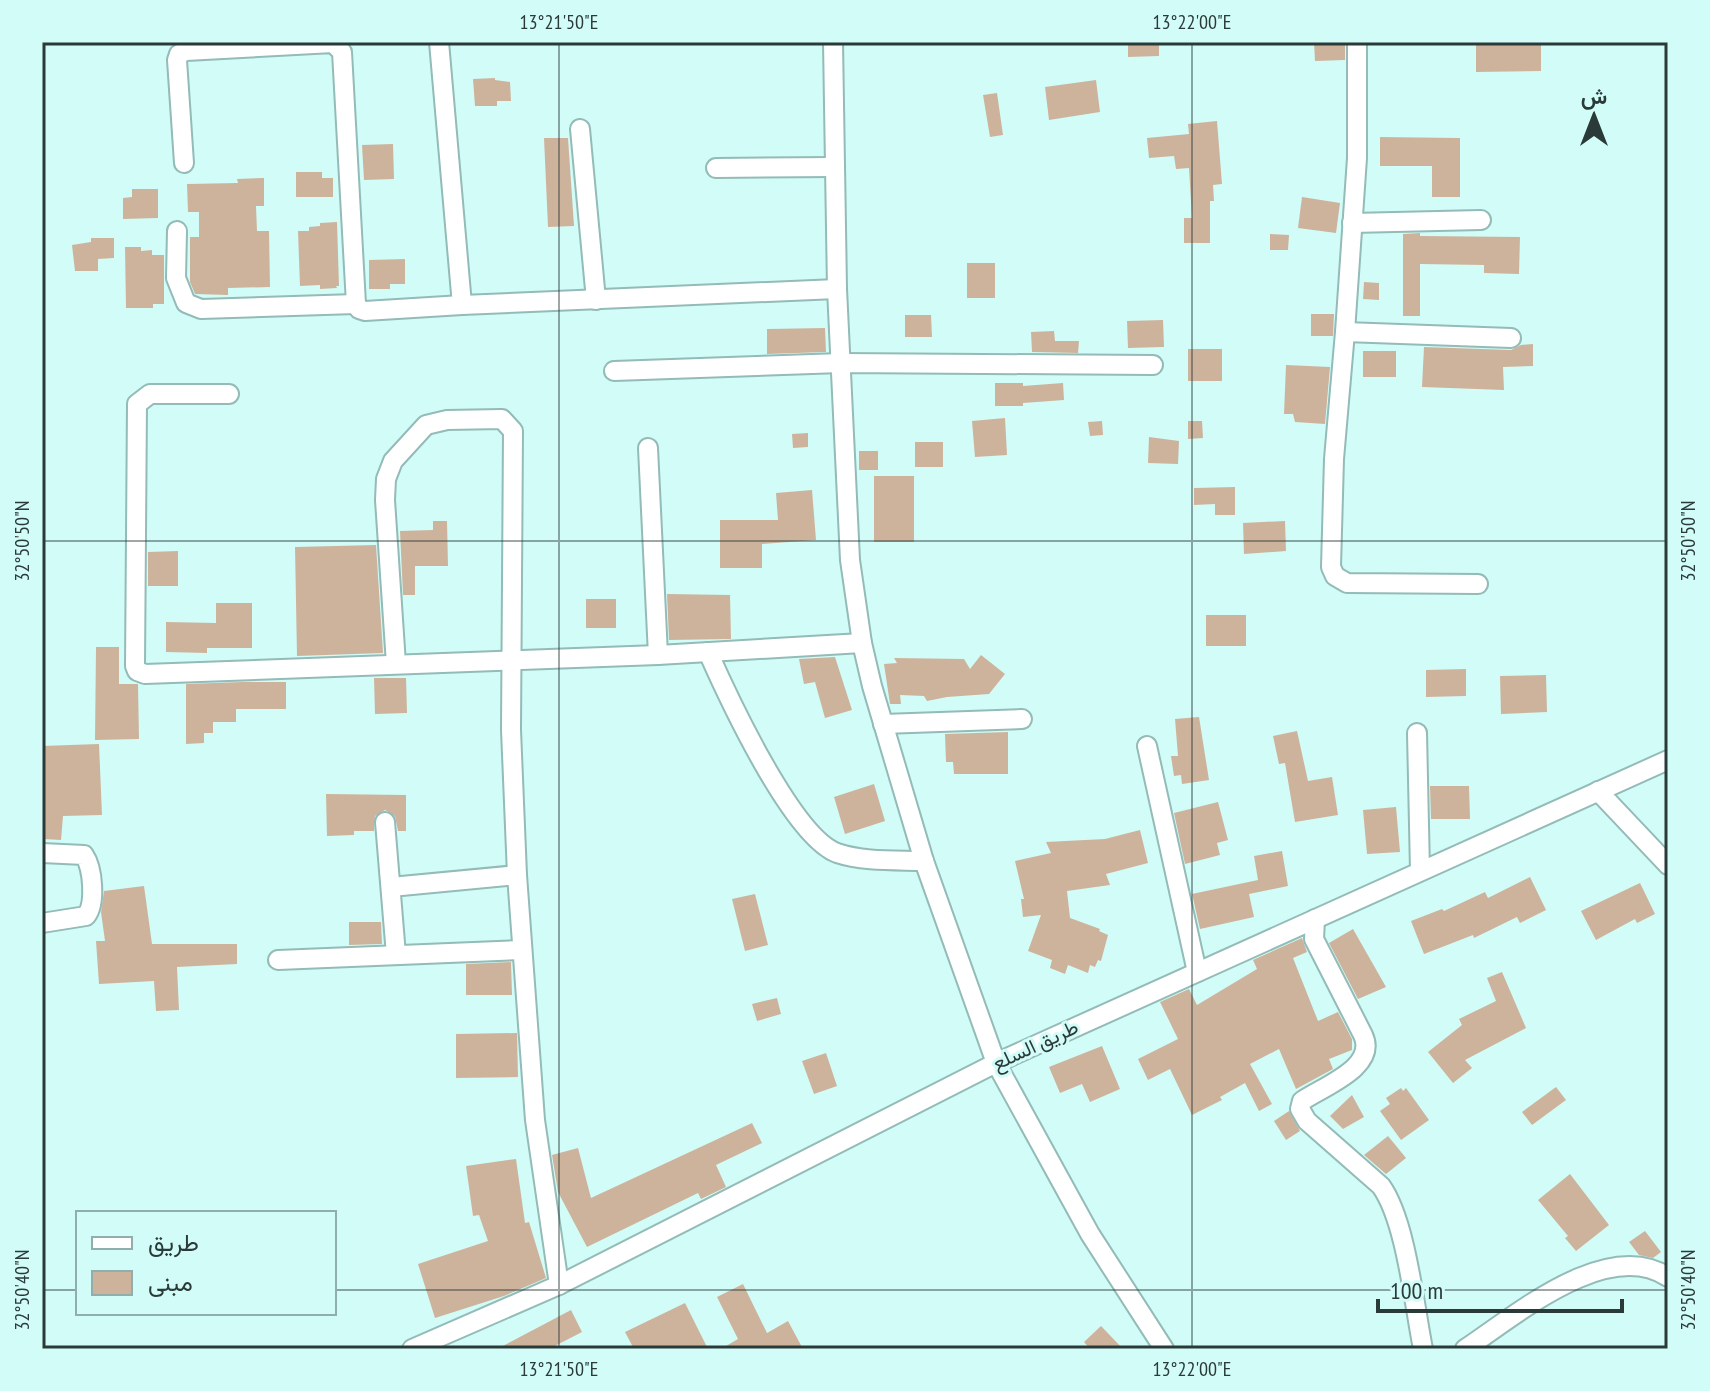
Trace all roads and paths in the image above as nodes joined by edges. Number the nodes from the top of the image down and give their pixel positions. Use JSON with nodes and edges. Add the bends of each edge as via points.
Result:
{"nodes":[{"id":1,"x":439,"y":42,"type":"edge"},
{"id":2,"x":833,"y":42,"type":"edge"},
{"id":3,"x":1357,"y":42,"type":"edge"},
{"id":4,"x":178,"y":48,"type":"edge"},
{"id":5,"x":580,"y":129,"type":"dead end"},
{"id":6,"x":184,"y":163,"type":"dead end"},
{"id":7,"x":835,"y":167,"type":"junction"},
{"id":8,"x":716,"y":168,"type":"dead end"},
{"id":9,"x":1481,"y":220,"type":"dead end"},
{"id":10,"x":1352,"y":223,"type":"junction"},
{"id":11,"x":177,"y":231,"type":"dead end"},
{"id":12,"x":837,"y":289,"type":"junction"},
{"id":13,"x":596,"y":300,"type":"junction"},
{"id":14,"x":356,"y":304,"type":"junction"},
{"id":15,"x":462,"y":305,"type":"junction"},
{"id":16,"x":1345,"y":332,"type":"junction"},
{"id":17,"x":1511,"y":338,"type":"dead end"},
{"id":18,"x":841,"y":363,"type":"junction"},
{"id":19,"x":1153,"y":365,"type":"dead end"},
{"id":20,"x":614,"y":371,"type":"dead end"},
{"id":21,"x":229,"y":394,"type":"dead end"},
{"id":22,"x":648,"y":448,"type":"dead end"},
{"id":23,"x":1478,"y":584,"type":"dead end"},
{"id":24,"x":862,"y":643,"type":"junction"},
{"id":25,"x":708,"y":652,"type":"junction"},
{"id":26,"x":658,"y":655,"type":"junction"},
{"id":27,"x":512,"y":660,"type":"junction"},
{"id":28,"x":396,"y":664,"type":"junction"},
{"id":29,"x":1022,"y":719,"type":"dead end"},
{"id":30,"x":883,"y":724,"type":"junction"},
{"id":31,"x":1417,"y":733,"type":"dead end"},
{"id":32,"x":1147,"y":746,"type":"dead end"},
{"id":33,"x":1668,"y":760,"type":"edge"},
{"id":34,"x":1598,"y":791,"type":"junction"},
{"id":35,"x":385,"y":822,"type":"dead end"},
{"id":36,"x":42,"y":853,"type":"edge"},
{"id":37,"x":924,"y":861,"type":"junction"},
{"id":38,"x":1668,"y":865,"type":"edge"},
{"id":39,"x":1420,"y":871,"type":"junction"},
{"id":40,"x":517,"y":875,"type":"junction"},
{"id":41,"x":391,"y":887,"type":"junction"},
{"id":42,"x":1315,"y":919,"type":"junction"},
{"id":43,"x":42,"y":923,"type":"edge"},
{"id":44,"x":521,"y":950,"type":"junction"},
{"id":45,"x":396,"y":955,"type":"junction"},
{"id":46,"x":278,"y":960,"type":"dead end"},
{"id":47,"x":1197,"y":972,"type":"junction"},
{"id":48,"x":996,"y":1063,"type":"junction"},
{"id":49,"x":1668,"y":1277,"type":"edge"},
{"id":50,"x":559,"y":1285,"type":"junction"},
{"id":51,"x":412,"y":1349,"type":"edge"},
{"id":52,"x":1164,"y":1349,"type":"edge"},
{"id":53,"x":1423,"y":1349,"type":"edge"},
{"id":54,"x":1465,"y":1349,"type":"edge"}],
"edges":[{"from":1,"to":15,"type":"street"},
{"from":2,"to":7,"type":"street"},
{"from":3,"to":10,"type":"street"},
{"from":4,"to":6,"type":"street"},
{"from":4,"to":14,"type":"street","via":[[338,46]]},
{"from":5,"to":13,"type":"street"},
{"from":7,"to":8,"type":"street"},
{"from":7,"to":12,"type":"street"},
{"from":9,"to":10,"type":"street"},
{"from":10,"to":16,"type":"street"},
{"from":11,"to":14,"type":"street","via":[[176,278],[186,303],[201,309]]},
{"from":12,"to":13,"type":"street"},
{"from":12,"to":18,"type":"street"},
{"from":13,"to":15,"type":"street"},
{"from":14,"to":15,"type":"street","via":[[365,311]]},
{"from":16,"to":17,"type":"street"},
{"from":16,"to":23,"type":"street","via":[[1330,556],[1335,576],[1347,583]]},
{"from":18,"to":19,"type":"street"},
{"from":18,"to":20,"type":"street"},
{"from":18,"to":24,"type":"street","via":[[850,560]]},
{"from":21,"to":28,"type":"street","via":[[150,394],[137,404],[137,671]]},
{"from":22,"to":26,"type":"street"},
{"from":24,"to":25,"type":"street"},
{"from":24,"to":30,"type":"street"},
{"from":25,"to":26,"type":"street"},
{"from":25,"to":37,"type":"street","via":[[742,727],[820,842],[837,852],[876,860]]},
{"from":26,"to":27,"type":"street"},
{"from":27,"to":28,"type":"street"},
{"from":27,"to":28,"type":"street","via":[[513,431],[502,419],[447,420],[426,425],[393,461],[386,479]]},
{"from":27,"to":40,"type":"street"},
{"from":29,"to":30,"type":"street"},
{"from":30,"to":37,"type":"street"},
{"from":31,"to":39,"type":"street"},
{"from":32,"to":47,"type":"street"},
{"from":33,"to":34,"type":"street","name":"طريق السلع"},
{"from":34,"to":38,"type":"street"},
{"from":34,"to":39,"type":"street","name":"طريق السلع"},
{"from":35,"to":41,"type":"street"},
{"from":36,"to":43,"type":"street","via":[[84,855],[92,907],[86,916]]},
{"from":37,"to":48,"type":"street"},
{"from":39,"to":42,"type":"street","name":"طريق السلع"},
{"from":40,"to":41,"type":"street"},
{"from":40,"to":44,"type":"street"},
{"from":41,"to":45,"type":"street"},
{"from":42,"to":47,"type":"street","name":"طريق السلع"},
{"from":42,"to":53,"type":"street","via":[[1314,939],[1367,1052],[1360,1064],[1302,1101],[1300,1109],[1390,1198]]},
{"from":44,"to":45,"type":"street"},
{"from":44,"to":50,"type":"street","via":[[535,1120]]},
{"from":45,"to":46,"type":"street"},
{"from":47,"to":48,"type":"street","name":"طريق السلع"},
{"from":48,"to":50,"type":"street","name":"طريق السلع"},
{"from":48,"to":52,"type":"street","via":[[1090,1234]]},
{"from":49,"to":54,"type":"street","via":[[1642,1265],[1591,1272]]},
{"from":50,"to":51,"type":"street","name":"طريق السلع"}]}
